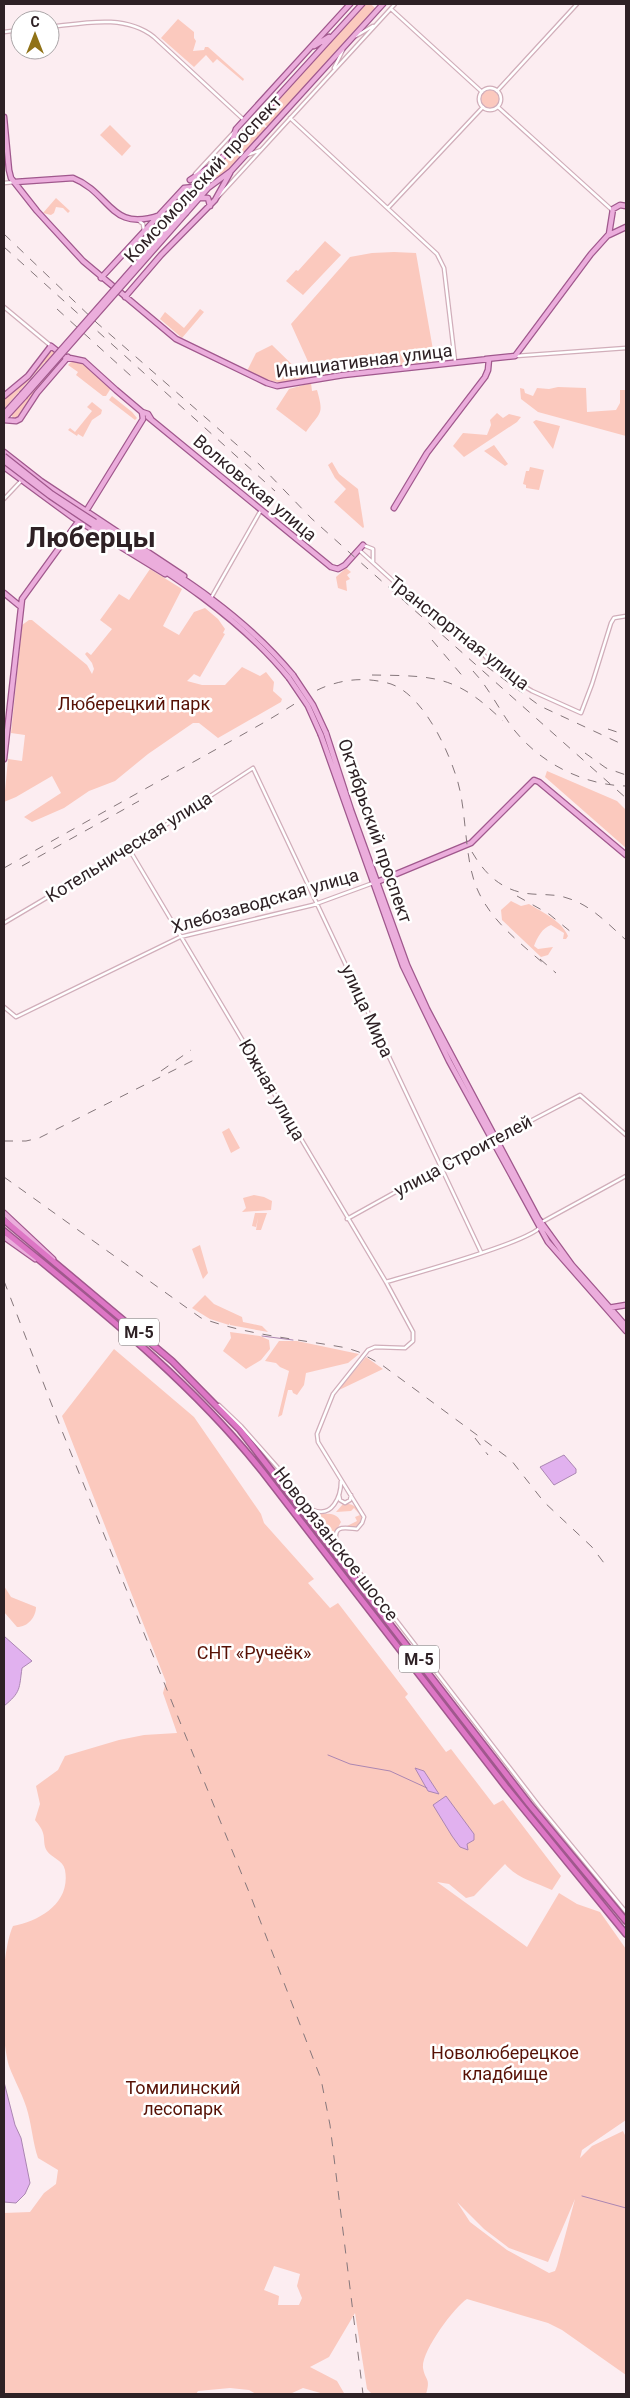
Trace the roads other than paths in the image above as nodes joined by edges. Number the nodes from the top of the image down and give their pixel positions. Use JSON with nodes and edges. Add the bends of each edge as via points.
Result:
{"nodes":[{"id":1,"x":350,"y":4,"type":"edge"},
{"id":2,"x":362,"y":4,"type":"edge"},
{"id":3,"x":383,"y":4,"type":"edge"},
{"id":4,"x":395,"y":4,"type":"edge"},
{"id":5,"x":577,"y":4,"type":"edge"},
{"id":6,"x":391,"y":9,"type":"junction"},
{"id":7,"x":376,"y":25,"type":"junction"},
{"id":8,"x":60,"y":26,"type":"edge"},
{"id":9,"x":334,"y":34,"type":"junction"},
{"id":10,"x":353,"y":38,"type":"junction"},
{"id":11,"x":344,"y":46,"type":"junction"},
{"id":12,"x":307,"y":51,"type":"junction"},
{"id":13,"x":333,"y":72,"type":"junction"},
{"id":14,"x":497,"y":91,"type":"junction"},
{"id":15,"x":482,"y":92,"type":"junction"},
{"id":16,"x":483,"y":107,"type":"junction"},
{"id":17,"x":498,"y":107,"type":"junction"},
{"id":18,"x":4,"y":117,"type":"edge"},
{"id":19,"x":290,"y":118,"type":"junction"},
{"id":20,"x":244,"y":120,"type":"junction"},
{"id":21,"x":236,"y":129,"type":"junction"},
{"id":22,"x":230,"y":148,"type":"junction"},
{"id":23,"x":265,"y":148,"type":"junction"},
{"id":24,"x":244,"y":157,"type":"junction"},
{"id":25,"x":220,"y":160,"type":"junction"},
{"id":26,"x":231,"y":171,"type":"junction"},
{"id":27,"x":190,"y":180,"type":"junction"},
{"id":28,"x":14,"y":182,"type":"junction"},
{"id":29,"x":4,"y":183,"type":"edge"},
{"id":30,"x":184,"y":188,"type":"junction"},
{"id":31,"x":196,"y":200,"type":"junction"},
{"id":32,"x":215,"y":200,"type":"junction"},
{"id":33,"x":626,"y":206,"type":"edge"},
{"id":34,"x":209,"y":208,"type":"junction"},
{"id":35,"x":388,"y":208,"type":"junction"},
{"id":36,"x":612,"y":210,"type":"junction"},
{"id":37,"x":160,"y":215,"type":"junction"},
{"id":38,"x":610,"y":217,"type":"junction"},
{"id":39,"x":138,"y":220,"type":"junction"},
{"id":40,"x":625,"y":228,"type":"edge"},
{"id":41,"x":144,"y":232,"type":"junction"},
{"id":42,"x":604,"y":239,"type":"junction"},
{"id":43,"x":101,"y":278,"type":"junction"},
{"id":44,"x":125,"y":297,"type":"junction"},
{"id":45,"x":4,"y":307,"type":"edge"},
{"id":46,"x":51,"y":346,"type":"junction"},
{"id":47,"x":192,"y":348,"type":"junction"},
{"id":48,"x":626,"y":348,"type":"edge"},
{"id":49,"x":515,"y":356,"type":"junction"},
{"id":50,"x":68,"y":357,"type":"junction"},
{"id":51,"x":488,"y":358,"type":"junction"},
{"id":52,"x":454,"y":361,"type":"junction"},
{"id":53,"x":4,"y":396,"type":"edge"},
{"id":54,"x":8,"y":410,"type":"edge"},
{"id":55,"x":4,"y":414,"type":"edge"},
{"id":56,"x":146,"y":416,"type":"junction"},
{"id":57,"x":4,"y":420,"type":"edge"},
{"id":58,"x":14,"y":420,"type":"junction"},
{"id":59,"x":4,"y":452,"type":"edge"},
{"id":60,"x":4,"y":456,"type":"edge"},
{"id":61,"x":4,"y":461,"type":"edge"},
{"id":62,"x":4,"y":467,"type":"edge"},
{"id":63,"x":28,"y":471,"type":"junction"},
{"id":64,"x":21,"y":481,"type":"junction"},
{"id":65,"x":4,"y":499,"type":"edge"},
{"id":66,"x":394,"y":508,"type":"dead end"},
{"id":67,"x":261,"y":510,"type":"junction"},
{"id":68,"x":86,"y":511,"type":"junction"},
{"id":69,"x":80,"y":522,"type":"junction"},
{"id":70,"x":94,"y":523,"type":"junction"},
{"id":71,"x":363,"y":545,"type":"joint"},
{"id":72,"x":359,"y":550,"type":"junction"},
{"id":73,"x":373,"y":564,"type":"junction"},
{"id":74,"x":186,"y":586,"type":"junction"},
{"id":75,"x":202,"y":591,"type":"junction"},
{"id":76,"x":4,"y":593,"type":"edge"},
{"id":77,"x":211,"y":598,"type":"junction"},
{"id":78,"x":21,"y":605,"type":"junction"},
{"id":79,"x":626,"y":616,"type":"edge"},
{"id":80,"x":291,"y":676,"type":"junction"},
{"id":81,"x":4,"y":759,"type":"edge"},
{"id":82,"x":253,"y":769,"type":"joint"},
{"id":83,"x":129,"y":849,"type":"junction"},
{"id":84,"x":626,"y":855,"type":"edge"},
{"id":85,"x":375,"y":882,"type":"junction"},
{"id":86,"x":316,"y":904,"type":"junction"},
{"id":87,"x":4,"y":923,"type":"edge"},
{"id":88,"x":180,"y":936,"type":"junction"},
{"id":89,"x":4,"y":1007,"type":"edge"},
{"id":90,"x":626,"y":1135,"type":"edge"},
{"id":91,"x":493,"y":1139,"type":"junction"},
{"id":92,"x":441,"y":1167,"type":"junction"},
{"id":93,"x":626,"y":1176,"type":"edge"},
{"id":94,"x":4,"y":1213,"type":"edge"},
{"id":95,"x":346,"y":1219,"type":"junction"},
{"id":96,"x":4,"y":1220,"type":"edge"},
{"id":97,"x":541,"y":1223,"type":"junction"},
{"id":98,"x":539,"y":1229,"type":"junction"},
{"id":99,"x":4,"y":1231,"type":"edge"},
{"id":100,"x":4,"y":1237,"type":"edge"},
{"id":101,"x":482,"y":1252,"type":"junction"},
{"id":102,"x":65,"y":1270,"type":"junction"},
{"id":103,"x":55,"y":1273,"type":"junction"},
{"id":104,"x":386,"y":1282,"type":"junction"},
{"id":105,"x":625,"y":1307,"type":"edge"},
{"id":106,"x":609,"y":1309,"type":"junction"},
{"id":107,"x":619,"y":1318,"type":"junction"},
{"id":108,"x":626,"y":1326,"type":"edge"},
{"id":109,"x":626,"y":1331,"type":"edge"},
{"id":110,"x":211,"y":1398,"type":"junction"},
{"id":111,"x":341,"y":1480,"type":"junction"},
{"id":112,"x":350,"y":1493,"type":"junction"},
{"id":113,"x":339,"y":1494,"type":"junction"},
{"id":114,"x":312,"y":1510,"type":"junction"},
{"id":115,"x":337,"y":1543,"type":"junction"},
{"id":116,"x":626,"y":1912,"type":"edge"},
{"id":117,"x":626,"y":1920,"type":"edge"},
{"id":118,"x":626,"y":1934,"type":"edge"}],
"edges":[{"from":1,"to":12,"type":"main road"},
{"from":2,"to":9,"type":"main road","name":"Комсомольский проспект"},
{"from":3,"to":10,"type":"main road","name":"Комсомольский проспект"},
{"from":4,"to":6,"type":"street"},
{"from":5,"to":14,"type":"street"},
{"from":6,"to":7,"type":"street"},
{"from":6,"to":15,"type":"street"},
{"from":7,"to":10,"type":"street"},
{"from":7,"to":13,"type":"street"},
{"from":8,"to":20,"type":"street","via":[[116,22],[135,25],[154,37]]},
{"from":9,"to":12,"type":"main road"},
{"from":9,"to":22,"type":"main road","name":"Комсомольский проспект"},
{"from":10,"to":11,"type":"main road","name":"Комсомольский проспект"},
{"from":11,"to":13,"type":"street"},
{"from":11,"to":24,"type":"main road","name":"Комсомольский проспект"},
{"from":12,"to":20,"type":"main road"},
{"from":13,"to":19,"type":"street"},
{"from":14,"to":15,"type":"street"},
{"from":14,"to":17,"type":"street","via":[[501,97]]},
{"from":15,"to":16,"type":"street","via":[[480,102]]},
{"from":16,"to":17,"type":"street","via":[[490,110]]},
{"from":16,"to":35,"type":"street"},
{"from":17,"to":36,"type":"street"},
{"from":18,"to":28,"type":"main road","via":[[9,170]]},
{"from":19,"to":23,"type":"street"},
{"from":19,"to":35,"type":"street"},
{"from":20,"to":21,"type":"main road"},
{"from":21,"to":22,"type":"main road"},
{"from":21,"to":27,"type":"street"},
{"from":22,"to":25,"type":"main road","name":"Комсомольский проспект"},
{"from":23,"to":24,"type":"street"},
{"from":23,"to":32,"type":"street"},
{"from":24,"to":26,"type":"main road","name":"Комсомольский проспект"},
{"from":25,"to":27,"type":"main road"},
{"from":25,"to":31,"type":"main road","name":"Комсомольский проспект"},
{"from":26,"to":31,"type":"main road","name":"Комсомольский проспект"},
{"from":26,"to":32,"type":"main road"},
{"from":27,"to":30,"type":"street"},
{"from":28,"to":29,"type":"street"},
{"from":28,"to":39,"type":"main road","via":[[74,178],[123,218]]},
{"from":28,"to":43,"type":"main road","name":"Инициативная улица","via":[[43,219]]},
{"from":30,"to":31,"type":"main road","via":[[194,187]]},
{"from":30,"to":37,"type":"main road"},
{"from":31,"to":34,"type":"main road","via":[[206,197],[210,201]]},
{"from":31,"to":54,"type":"main road","name":"Комсомольский проспект","bridge":true},
{"from":32,"to":34,"type":"main road"},
{"from":33,"to":36,"type":"main road"},
{"from":34,"to":44,"type":"main road","via":[[161,255]]},
{"from":35,"to":52,"type":"street","via":[[431,245],[441,259]]},
{"from":36,"to":38,"type":"main road"},
{"from":37,"to":39,"type":"main road"},
{"from":37,"to":41,"type":"main road"},
{"from":38,"to":40,"type":"main road","via":[[614,225]]},
{"from":38,"to":42,"type":"main road","via":[[610,232]]},
{"from":39,"to":41,"type":"street","via":[[143,224]]},
{"from":40,"to":42,"type":"main road"},
{"from":41,"to":43,"type":"main road"},
{"from":42,"to":49,"type":"main road"},
{"from":43,"to":44,"type":"main road","name":"Инициативная улица"},
{"from":44,"to":47,"type":"main road","name":"Инициативная улица","via":[[176,339]]},
{"from":45,"to":46,"type":"street"},
{"from":46,"to":50,"type":"main road","name":"Волковская улица"},
{"from":46,"to":53,"type":"main road","via":[[28,376]]},
{"from":47,"to":51,"type":"main road","name":"Инициативная улица","via":[[277,388]]},
{"from":47,"to":52,"type":"main road","name":"Инициативная улица","via":[[277,386]]},
{"from":48,"to":49,"type":"street"},
{"from":49,"to":51,"type":"main road","name":"Инициативная улица"},
{"from":50,"to":56,"type":"main road","name":"Волковская улица","via":[[84,361]]},
{"from":50,"to":58,"type":"main road","via":[[20,419]]},
{"from":51,"to":52,"type":"main road","name":"Инициативная улица"},
{"from":51,"to":66,"type":"main road","via":[[485,377],[428,452]]},
{"from":54,"to":55,"type":"main road","name":"Комсомольский проспект"},
{"from":54,"to":57,"type":"main road","name":"Комсомольский проспект"},
{"from":54,"to":58,"type":"main road"},
{"from":56,"to":67,"type":"main road","name":"Волковская улица"},
{"from":56,"to":68,"type":"main road"},
{"from":56,"to":68,"type":"main road"},
{"from":57,"to":58,"type":"main road"},
{"from":59,"to":63,"type":"main road"},
{"from":60,"to":70,"type":"main road","name":"Октябрьский проспект","bridge":true},
{"from":61,"to":70,"type":"main road","name":"Октябрьский проспект","bridge":true,"via":[[50,496]]},
{"from":62,"to":64,"type":"main road"},
{"from":63,"to":64,"type":"street","via":[[19,472]]},
{"from":63,"to":68,"type":"main road"},
{"from":64,"to":65,"type":"street"},
{"from":64,"to":69,"type":"main road"},
{"from":67,"to":72,"type":"main road","name":"Волковская улица","via":[[335,569],[345,565]]},
{"from":67,"to":77,"type":"street"},
{"from":68,"to":69,"type":"main road"},
{"from":68,"to":75,"type":"main road","via":[[173,567]]},
{"from":69,"to":74,"type":"main road"},
{"from":69,"to":78,"type":"main road"},
{"from":70,"to":74,"type":"main road","name":"Октябрьский проспект"},
{"from":70,"to":75,"type":"main road","name":"Октябрьский проспект"},
{"from":71,"to":72,"type":"main road"},
{"from":71,"to":73,"type":"street","via":[[373,550]]},
{"from":72,"to":73,"type":"street"},
{"from":73,"to":79,"type":"street","name":"Транспортная улица","via":[[431,614],[466,635],[513,680],[581,713],[610,623],[614,618]]},
{"from":74,"to":80,"type":"main road","name":"Октябрьский проспект","via":[[252,636]]},
{"from":75,"to":77,"type":"main road","name":"Октябрьский проспект"},
{"from":76,"to":78,"type":"main road"},
{"from":77,"to":80,"type":"main road","name":"Октябрьский проспект","via":[[258,636]]},
{"from":78,"to":81,"type":"main road"},
{"from":80,"to":85,"type":"main road","name":"Октябрьский проспект","bridge":true,"via":[[313,705]]},
{"from":82,"to":83,"type":"street","name":"Котельническая улица"},
{"from":82,"to":86,"type":"street","name":"улица Мира"},
{"from":83,"to":87,"type":"street","name":"Котельническая улица"},
{"from":83,"to":88,"type":"street","name":"Южная улица"},
{"from":84,"to":85,"type":"main road","name":"Хлебозаводская улица","via":[[534,780],[472,843]]},
{"from":85,"to":86,"type":"street","name":"Хлебозаводская улица"},
{"from":85,"to":91,"type":"main road","name":"Октябрьский проспект","via":[[412,979]]},
{"from":86,"to":88,"type":"street","name":"Хлебозаводская улица"},
{"from":86,"to":92,"type":"street","name":"улица Мира"},
{"from":88,"to":89,"type":"street","name":"Хлебозаводская улица","via":[[16,1017]]},
{"from":88,"to":95,"type":"street","name":"Южная улица"},
{"from":90,"to":91,"type":"street","name":"улица Строителей","via":[[580,1094]]},
{"from":91,"to":92,"type":"street","name":"улица Строителей"},
{"from":91,"to":97,"type":"main road","name":"Октябрьский проспект"},
{"from":91,"to":98,"type":"main road","name":"Октябрьский проспект"},
{"from":92,"to":95,"type":"street","name":"улица Строителей"},
{"from":92,"to":101,"type":"street","name":"улица Мира"},
{"from":93,"to":97,"type":"street"},
{"from":94,"to":102,"type":"main road","number":"М-5"},
{"from":95,"to":104,"type":"street","name":"Южная улица"},
{"from":96,"to":102,"type":"highway","name":"Новорязанское шоссе","number":"М-5"},
{"from":97,"to":98,"type":"street"},
{"from":97,"to":106,"type":"main road","name":"Октябрьский проспект"},
{"from":98,"to":101,"type":"street"},
{"from":98,"to":106,"type":"main road","name":"Октябрьский проспект","via":[[568,1267]]},
{"from":99,"to":103,"type":"highway","name":"Новорязанское шоссе","number":"М-5"},
{"from":100,"to":103,"type":"main road","number":"М-5"},
{"from":101,"to":104,"type":"street"},
{"from":102,"to":110,"type":"highway","name":"Новорязанское шоссе","number":"М-5"},
{"from":103,"to":118,"type":"highway","name":"Новорязанское шоссе","number":"М-5","via":[[161,1363],[244,1448],[552,1846]]},
{"from":104,"to":111,"type":"street","name":"Южная улица","via":[[413,1332],[413,1341],[405,1348],[375,1347],[368,1350],[333,1395],[316,1438]]},
{"from":105,"to":106,"type":"main road"},
{"from":105,"to":107,"type":"main road","via":[[619,1312]]},
{"from":106,"to":107,"type":"main road"},
{"from":106,"to":109,"type":"main road"},
{"from":107,"to":108,"type":"main road"},
{"from":110,"to":114,"type":"street","via":[[241,1426]]},
{"from":110,"to":117,"type":"highway","name":"Новорязанское шоссе","number":"М-5","via":[[269,1466],[530,1804]]},
{"from":111,"to":112,"type":"street"},
{"from":111,"to":113,"type":"street"},
{"from":112,"to":113,"type":"street","via":[[345,1490]]},
{"from":112,"to":113,"type":"street","via":[[350,1500],[346,1503],[340,1500]]},
{"from":112,"to":115,"type":"street","via":[[364,1517],[357,1529],[343,1527],[337,1534]]},
{"from":113,"to":114,"type":"street","via":[[327,1511]]},
{"from":114,"to":115,"type":"street"},
{"from":115,"to":116,"type":"street","via":[[539,1806]]}]}
